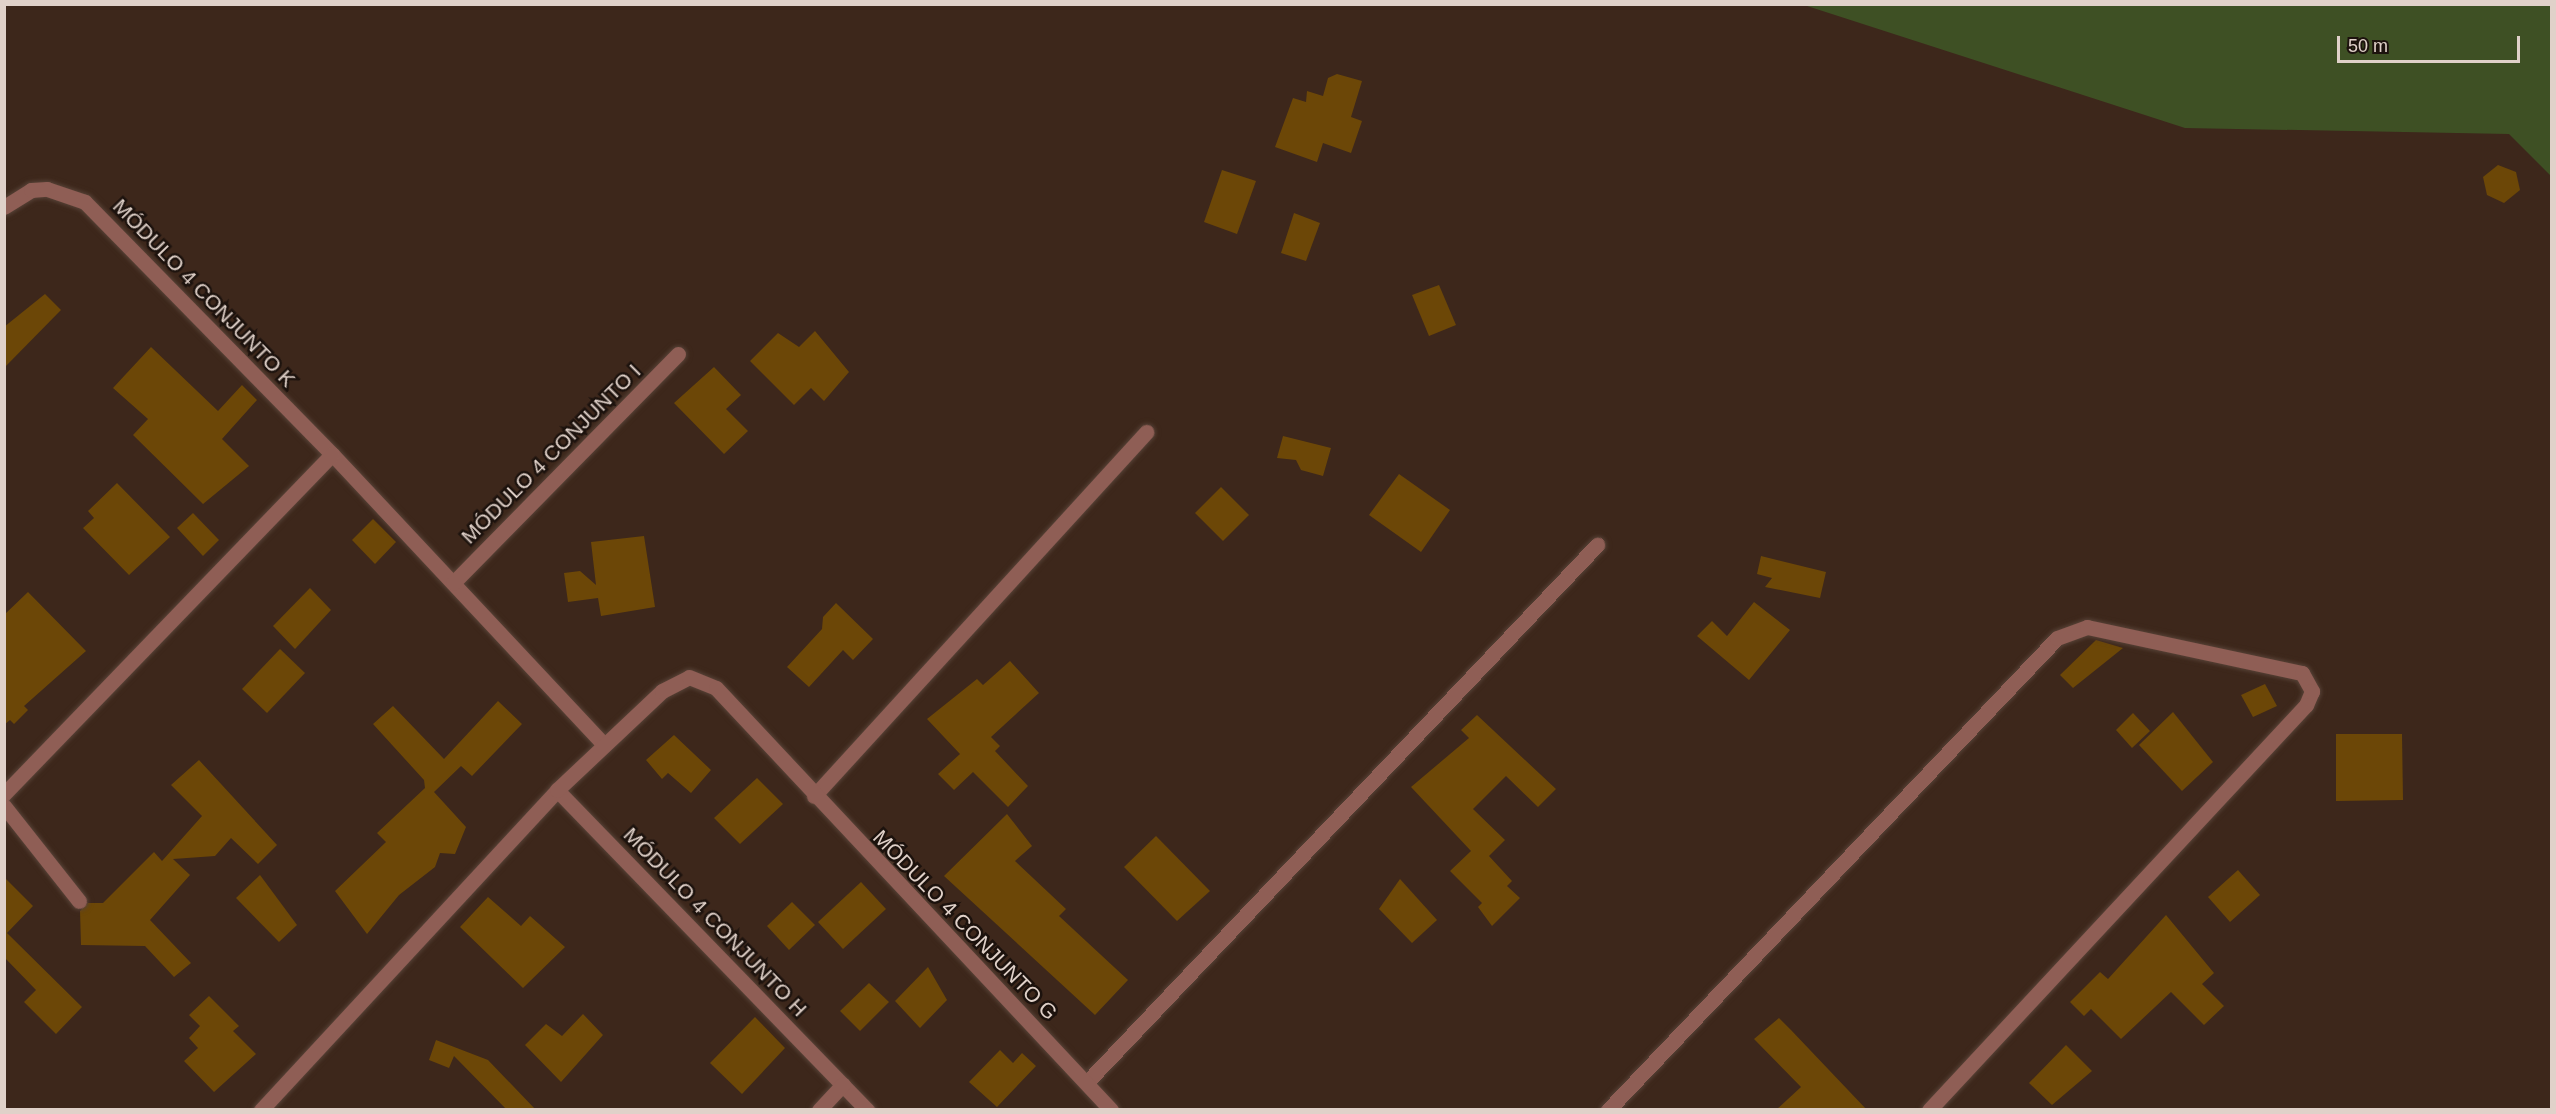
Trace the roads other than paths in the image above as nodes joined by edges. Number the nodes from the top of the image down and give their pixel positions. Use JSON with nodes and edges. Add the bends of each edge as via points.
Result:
{"nodes":[{"id":1,"x":4,"y":207,"type":"edge"},
{"id":2,"x":678,"y":354,"type":"dead end"},
{"id":3,"x":1146,"y":432,"type":"dead end"},
{"id":4,"x":332,"y":454,"type":"junction"},
{"id":5,"x":1597,"y":545,"type":"dead end"},
{"id":6,"x":453,"y":583,"type":"junction"},
{"id":7,"x":604,"y":745,"type":"junction"},
{"id":8,"x":557,"y":789,"type":"junction"},
{"id":9,"x":4,"y":794,"type":"edge"},
{"id":10,"x":814,"y":796,"type":"junction"},
{"id":11,"x":4,"y":806,"type":"edge"},
{"id":12,"x":79,"y":901,"type":"dead end"},
{"id":13,"x":1087,"y":1082,"type":"junction"},
{"id":14,"x":843,"y":1084,"type":"junction"},
{"id":15,"x":261,"y":1110,"type":"edge"},
{"id":16,"x":819,"y":1110,"type":"edge"},
{"id":17,"x":867,"y":1110,"type":"edge"},
{"id":18,"x":1111,"y":1110,"type":"edge"},
{"id":19,"x":1608,"y":1110,"type":"edge"},
{"id":20,"x":1929,"y":1110,"type":"edge"}],
"edges":[{"from":1,"to":4,"type":"street","name":"MÓDULO 4 CONJUNTO K","via":[[31,190],[64,191],[85,202]]},
{"from":2,"to":6,"type":"street","name":"MÓDULO 4 CONJUNTO I"},
{"from":3,"to":10,"type":"street"},
{"from":4,"to":6,"type":"street","name":"MÓDULO 4 CONJUNTO K"},
{"from":4,"to":9,"type":"street"},
{"from":5,"to":13,"type":"street"},
{"from":6,"to":7,"type":"street","name":"MÓDULO 4 CONJUNTO K"},
{"from":7,"to":8,"type":"street"},
{"from":7,"to":10,"type":"street","via":[[662,691],[690,677],[716,688]]},
{"from":8,"to":14,"type":"street","name":"MÓDULO 4 CONJUNTO H"},
{"from":8,"to":15,"type":"street"},
{"from":10,"to":13,"type":"street","name":"MÓDULO 4 CONJUNTO G"},
{"from":11,"to":12,"type":"street"},
{"from":13,"to":18,"type":"street","name":"MÓDULO 4 CONJUNTO G"},
{"from":14,"to":16,"type":"street"},
{"from":14,"to":17,"type":"street","name":"MÓDULO 4 CONJUNTO H"},
{"from":19,"to":20,"type":"street","via":[[2057,638],[2087,627],[2302,673],[2312,691],[2306,705]]}]}
